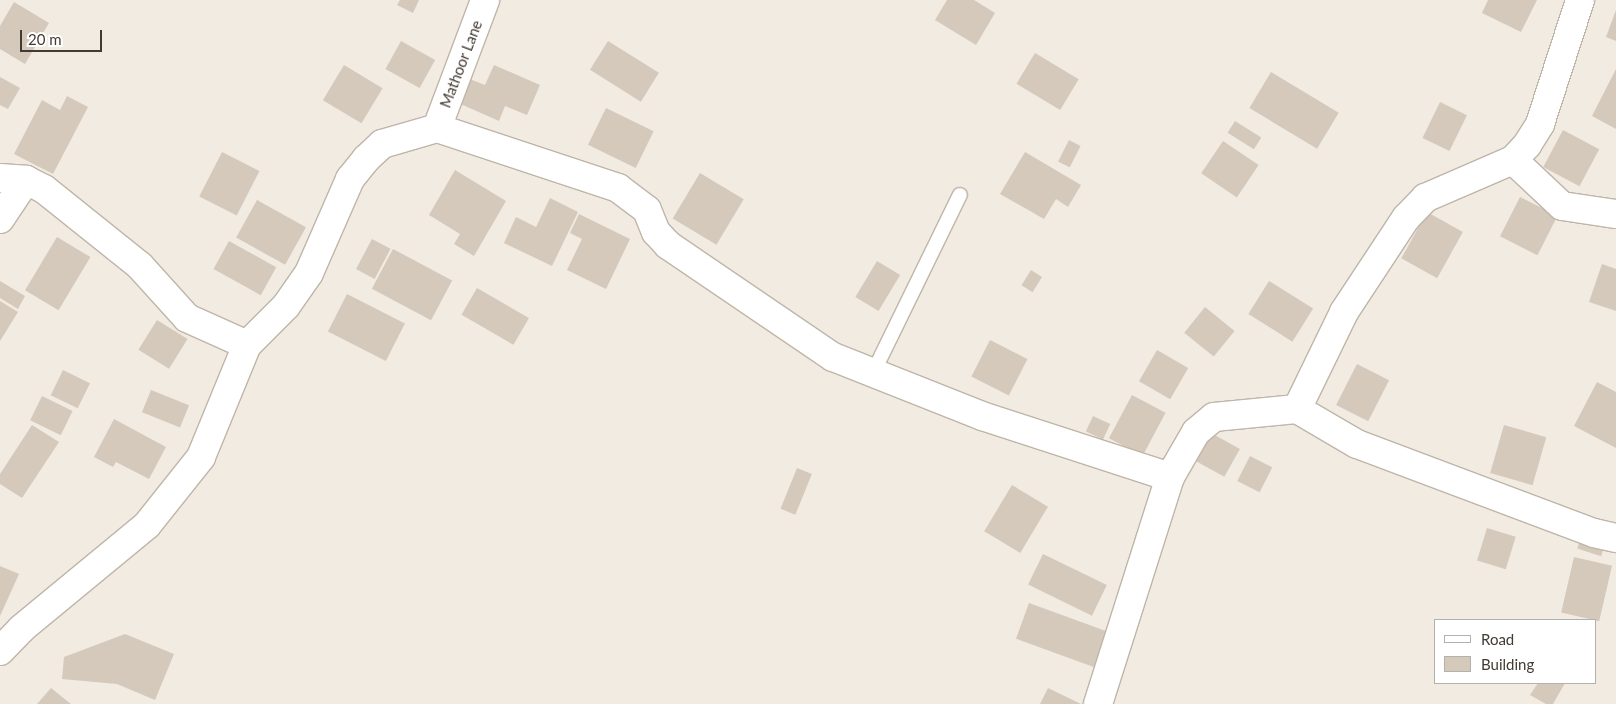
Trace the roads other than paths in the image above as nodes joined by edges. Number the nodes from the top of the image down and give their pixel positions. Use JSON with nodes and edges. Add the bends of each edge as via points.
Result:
{"nodes":[{"id":1,"x":485,"y":0,"type":"edge"},
{"id":2,"x":1580,"y":0,"type":"edge"},
{"id":3,"x":437,"y":128,"type":"junction"},
{"id":4,"x":1513,"y":160,"type":"junction"},
{"id":5,"x":13,"y":179,"type":"edge"},
{"id":6,"x":960,"y":195,"type":"dead end"},
{"id":7,"x":1616,"y":214,"type":"edge"},
{"id":8,"x":0,"y":220,"type":"edge"},
{"id":9,"x":247,"y":345,"type":"junction"},
{"id":10,"x":873,"y":373,"type":"junction"},
{"id":11,"x":1297,"y":409,"type":"junction"},
{"id":12,"x":1170,"y":477,"type":"junction"},
{"id":13,"x":1616,"y":538,"type":"edge"},
{"id":14,"x":0,"y":651,"type":"edge"},
{"id":15,"x":1098,"y":704,"type":"edge"}],
"edges":[{"from":1,"to":3,"type":"street","name":"Mathoor Lane"},
{"from":2,"to":4,"type":"street","via":[[1540,124]]},
{"from":3,"to":9,"type":"street","via":[[382,144],[366,160],[350,179],[309,273],[286,306]]},
{"from":3,"to":10,"type":"street","via":[[618,188],[647,210],[656,232],[668,245],[833,357]]},
{"from":4,"to":7,"type":"street","via":[[1562,206]]},
{"from":4,"to":11,"type":"street","via":[[1425,198],[1406,218],[1344,312]]},
{"from":5,"to":8,"type":"street"},
{"from":5,"to":9,"type":"street","via":[[44,189],[140,266],[187,318]]},
{"from":6,"to":10,"type":"lane"},
{"from":9,"to":14,"type":"street","via":[[195,465],[147,524],[20,629]]},
{"from":10,"to":12,"type":"street","via":[[982,416]]},
{"from":11,"to":12,"type":"street","via":[[1214,416],[1196,432]]},
{"from":11,"to":13,"type":"street","via":[[1357,444],[1594,533]]},
{"from":12,"to":15,"type":"street"}]}
